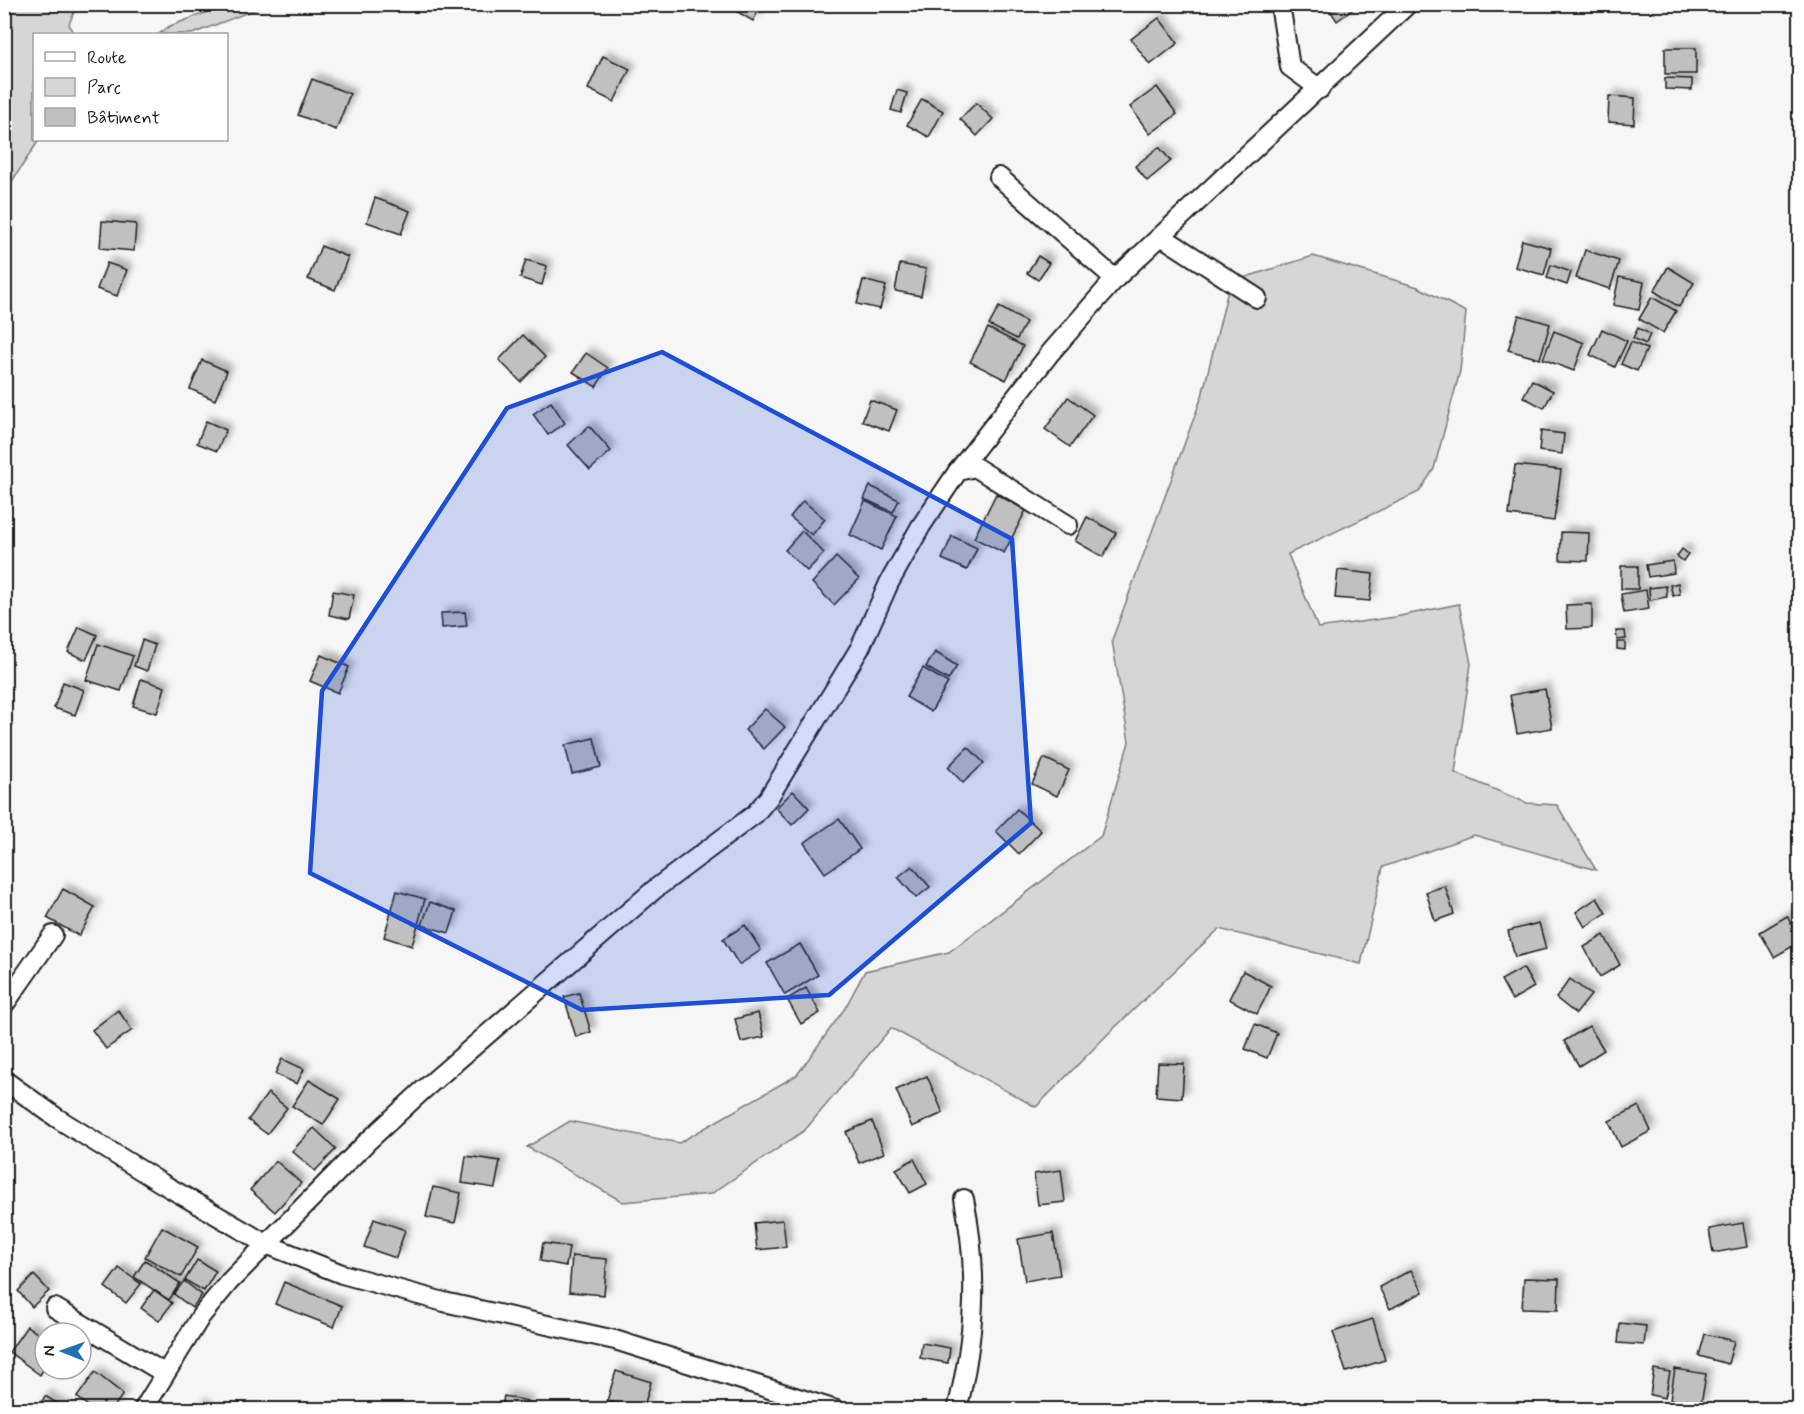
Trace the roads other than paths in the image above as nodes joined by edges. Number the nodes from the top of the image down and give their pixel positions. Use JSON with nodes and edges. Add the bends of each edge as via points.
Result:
{"nodes":[{"id":1,"x":1280,"y":4,"type":"edge"},
{"id":2,"x":1408,"y":4,"type":"edge"},
{"id":3,"x":1320,"y":89,"type":"junction"},
{"id":4,"x":999,"y":177,"type":"dead end"},
{"id":5,"x":1161,"y":236,"type":"junction"},
{"id":6,"x":1115,"y":279,"type":"junction"},
{"id":7,"x":1257,"y":298,"type":"dead end"},
{"id":8,"x":958,"y":471,"type":"junction"},
{"id":9,"x":1068,"y":525,"type":"dead end"},
{"id":10,"x":53,"y":935,"type":"dead end"},
{"id":11,"x":4,"y":1005,"type":"edge"},
{"id":12,"x":4,"y":1080,"type":"edge"},
{"id":13,"x":964,"y":1198,"type":"dead end"},
{"id":14,"x":266,"y":1244,"type":"junction"},
{"id":15,"x":54,"y":1308,"type":"dead end"},
{"id":16,"x":164,"y":1373,"type":"junction"},
{"id":17,"x":143,"y":1410,"type":"edge"},
{"id":18,"x":836,"y":1410,"type":"edge"},
{"id":19,"x":957,"y":1410,"type":"edge"}],
"edges":[{"from":1,"to":3,"type":"street","via":[[1290,67]]},
{"from":2,"to":3,"type":"street"},
{"from":3,"to":5,"type":"street"},
{"from":4,"to":6,"type":"street"},
{"from":5,"to":6,"type":"street"},
{"from":5,"to":7,"type":"street"},
{"from":6,"to":8,"type":"street","via":[[1051,352]]},
{"from":8,"to":9,"type":"street","via":[[975,467]]},
{"from":8,"to":14,"type":"street","via":[[889,583],[860,648],[755,814],[654,889],[422,1091]]},
{"from":10,"to":11,"type":"street"},
{"from":12,"to":14,"type":"street","via":[[57,1118]]},
{"from":13,"to":19,"type":"street","via":[[972,1235],[973,1334]]},
{"from":14,"to":16,"type":"street","via":[[201,1316]]},
{"from":14,"to":18,"type":"street","via":[[363,1280],[615,1340]]},
{"from":15,"to":16,"type":"street"},
{"from":16,"to":17,"type":"street"}]}
